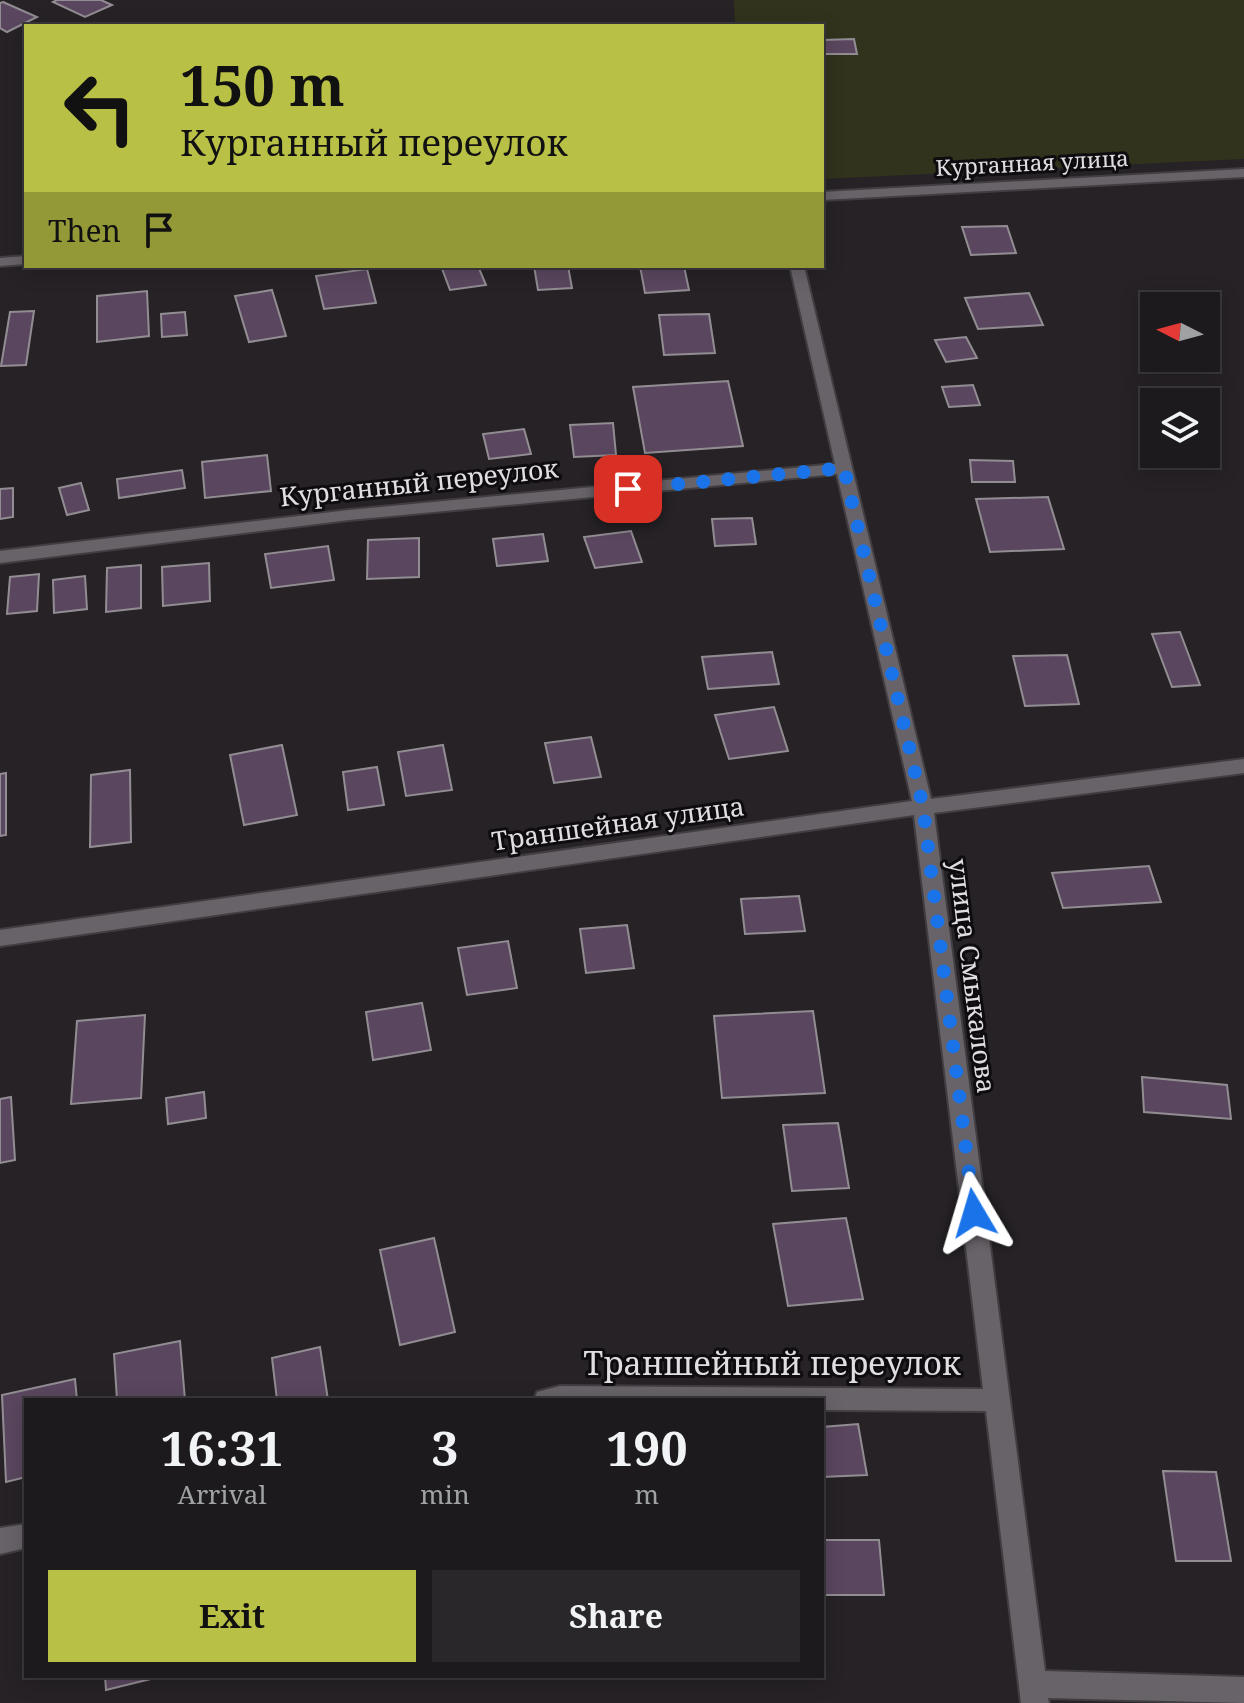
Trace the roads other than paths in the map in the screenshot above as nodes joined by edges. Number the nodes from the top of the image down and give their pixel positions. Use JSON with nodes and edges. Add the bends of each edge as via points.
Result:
{"nodes":[{"id":1,"x":1244,"y":173,"type":"edge"},
{"id":2,"x":824,"y":196,"type":"edge"},
{"id":3,"x":24,"y":260,"type":"edge"},
{"id":4,"x":0,"y":262,"type":"edge"},
{"id":5,"x":797,"y":268,"type":"edge"},
{"id":6,"x":844,"y":468,"type":"junction"},
{"id":7,"x":0,"y":557,"type":"edge"},
{"id":8,"x":1244,"y":766,"type":"edge"},
{"id":9,"x":923,"y":807,"type":"junction"},
{"id":10,"x":0,"y":938,"type":"edge"},
{"id":11,"x":565,"y":1398,"type":"edge"},
{"id":12,"x":716,"y":1398,"type":"edge"},
{"id":13,"x":824,"y":1399,"type":"edge"},
{"id":14,"x":997,"y":1400,"type":"junction"},
{"id":15,"x":24,"y":1536,"type":"edge"},
{"id":16,"x":0,"y":1541,"type":"edge"},
{"id":17,"x":1244,"y":1691,"type":"edge"},
{"id":18,"x":1034,"y":1694,"type":"edge"}],
"edges":[{"from":1,"to":2,"type":"street","name":"Курганная улица"},
{"from":3,"to":4,"type":"street"},
{"from":5,"to":6,"type":"street","name":"улица Смыкалова"},
{"from":6,"to":7,"type":"street","name":"Курганный переулок","via":[[349,515]]},
{"from":6,"to":9,"type":"street","name":"улица Смыкалова"},
{"from":8,"to":9,"type":"street","name":"Траншейная улица"},
{"from":9,"to":10,"type":"street","name":"Траншейная улица"},
{"from":9,"to":14,"type":"street","name":"улица Смыкалова"},
{"from":11,"to":12,"type":"street","name":"Траншейный переулок"},
{"from":13,"to":14,"type":"street","name":"Траншейный переулок"},
{"from":14,"to":18,"type":"street","name":"улица Смыкалова"},
{"from":15,"to":16,"type":"street"},
{"from":17,"to":18,"type":"street"}]}
